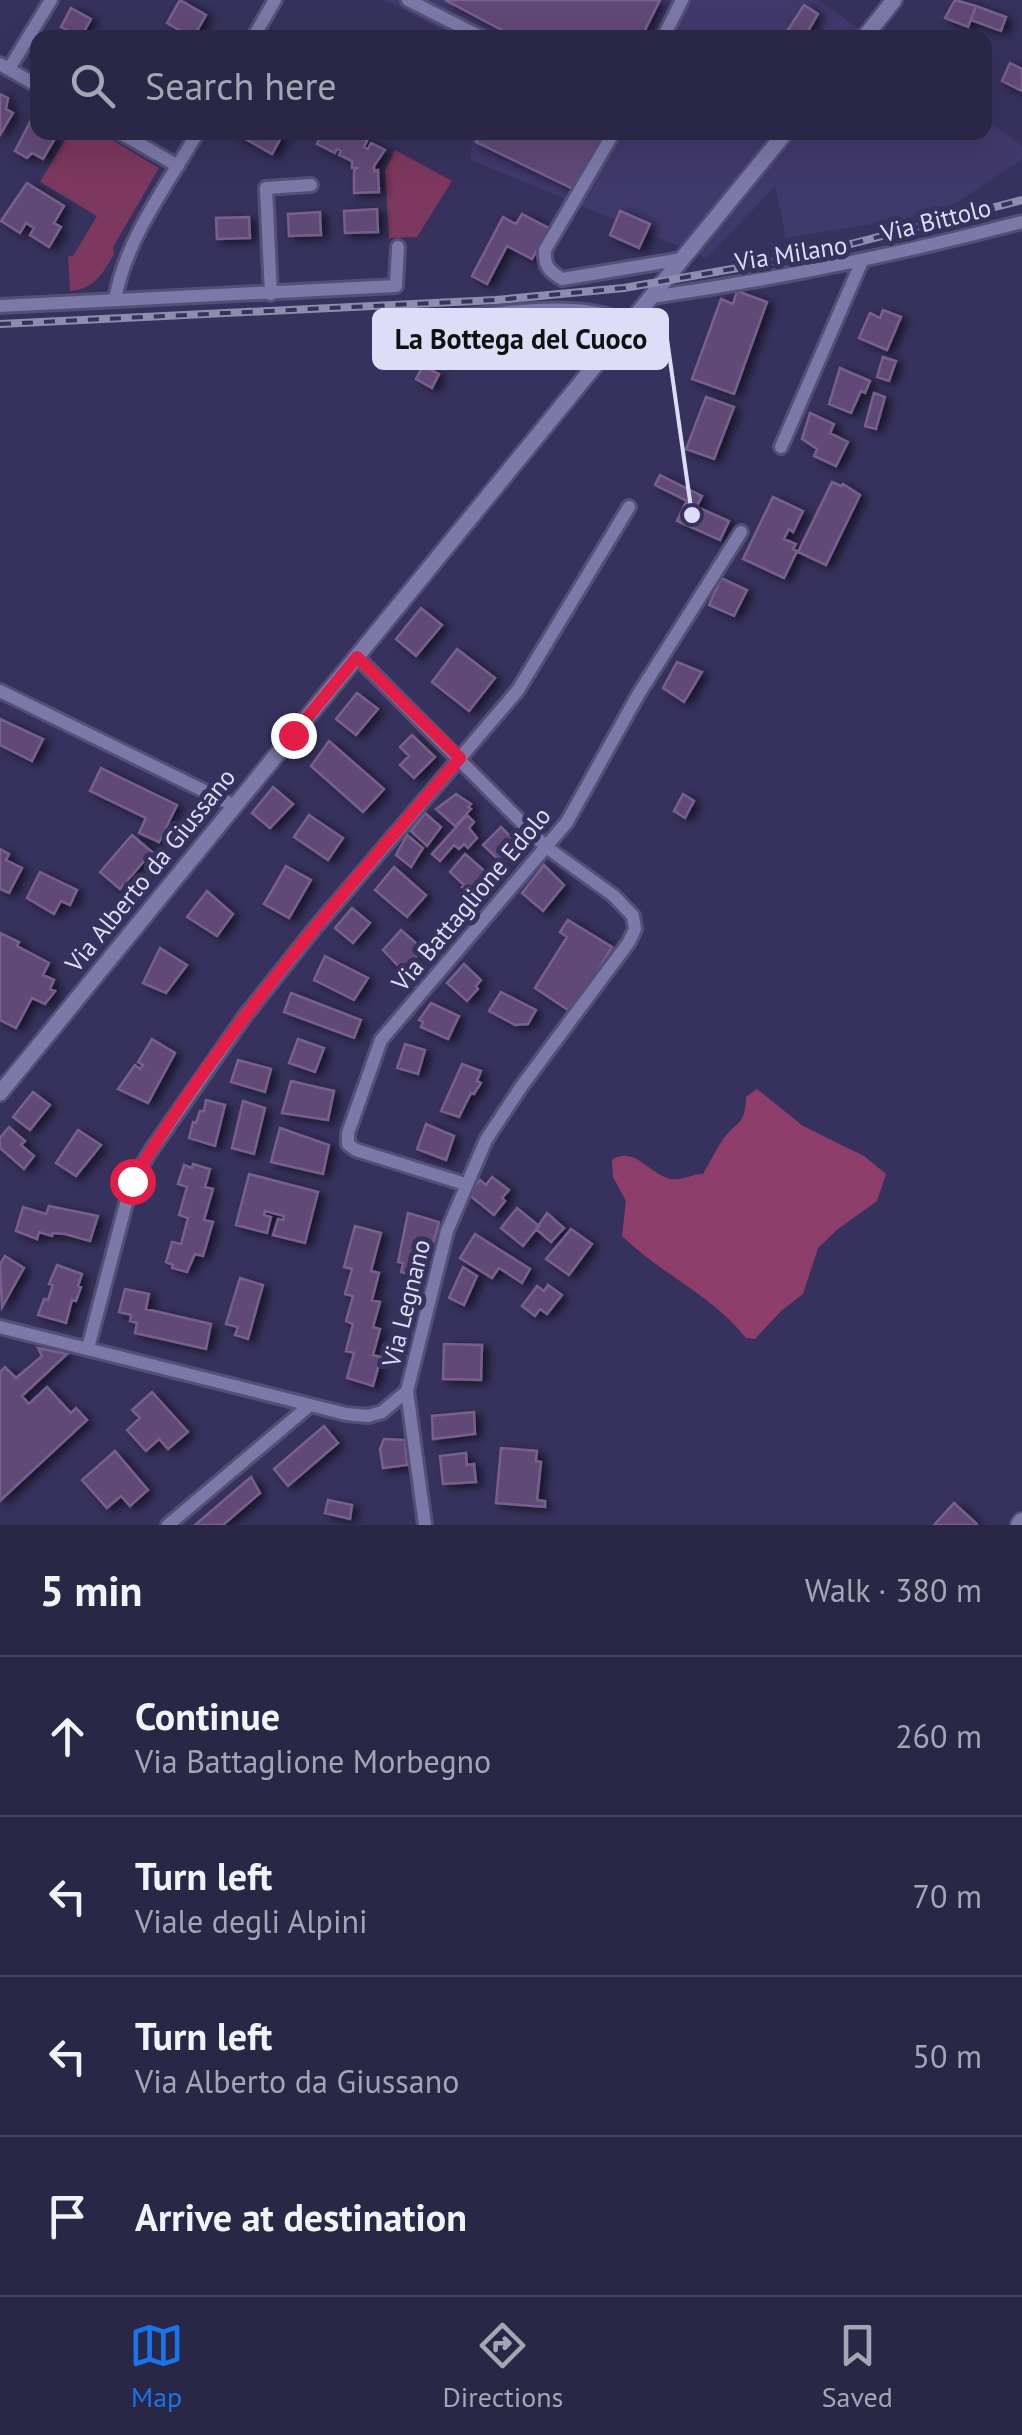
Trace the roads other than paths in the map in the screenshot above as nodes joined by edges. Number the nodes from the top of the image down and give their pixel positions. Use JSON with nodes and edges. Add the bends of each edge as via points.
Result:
{"nodes":[{"id":1,"x":50,"y":0,"type":"edge"},
{"id":2,"x":275,"y":0,"type":"edge"},
{"id":3,"x":682,"y":0,"type":"edge"},
{"id":4,"x":894,"y":0,"type":"edge"},
{"id":5,"x":414,"y":2,"type":"edge"},
{"id":6,"x":258,"y":30,"type":"edge"},
{"id":7,"x":468,"y":30,"type":"edge"},
{"id":8,"x":667,"y":30,"type":"edge"},
{"id":9,"x":870,"y":30,"type":"edge"},
{"id":10,"x":4,"y":67,"type":"edge"},
{"id":11,"x":30,"y":82,"type":"edge"},
{"id":12,"x":133,"y":140,"type":"edge"},
{"id":13,"x":193,"y":140,"type":"edge"},
{"id":14,"x":609,"y":140,"type":"edge"},
{"id":15,"x":779,"y":140,"type":"edge"},
{"id":16,"x":178,"y":166,"type":"junction"},
{"id":17,"x":311,"y":186,"type":"dead end"},
{"id":18,"x":1022,"y":222,"type":"edge"},
{"id":19,"x":398,"y":247,"type":"dead end"},
{"id":20,"x":682,"y":259,"type":"junction"},
{"id":21,"x":862,"y":261,"type":"junction"},
{"id":22,"x":271,"y":294,"type":"junction"},
{"id":23,"x":652,"y":297,"type":"junction"},
{"id":24,"x":115,"y":300,"type":"junction"},
{"id":25,"x":0,"y":306,"type":"edge"},
{"id":26,"x":444,"y":318,"type":"dead end"},
{"id":27,"x":628,"y":326,"type":"junction"},
{"id":28,"x":781,"y":447,"type":"dead end"},
{"id":29,"x":629,"y":507,"type":"dead end"},
{"id":30,"x":741,"y":532,"type":"dead end"},
{"id":31,"x":357,"y":657,"type":"junction"},
{"id":32,"x":0,"y":691,"type":"edge"},
{"id":33,"x":460,"y":758,"type":"junction"},
{"id":34,"x":235,"y":806,"type":"junction"},
{"id":35,"x":546,"y":847,"type":"junction"},
{"id":36,"x":0,"y":1093,"type":"edge"},
{"id":37,"x":465,"y":1184,"type":"junction"},
{"id":38,"x":0,"y":1327,"type":"edge"},
{"id":39,"x":88,"y":1348,"type":"junction"},
{"id":40,"x":407,"y":1391,"type":"junction"},
{"id":41,"x":310,"y":1406,"type":"junction"},
{"id":42,"x":168,"y":1525,"type":"edge"},
{"id":43,"x":424,"y":1525,"type":"edge"}],
"edges":[{"from":1,"to":10,"type":"street"},
{"from":2,"to":6,"type":"street"},
{"from":3,"to":8,"type":"street"},
{"from":4,"to":9,"type":"street"},
{"from":5,"to":7,"type":"street"},
{"from":10,"to":11,"type":"street"},
{"from":12,"to":16,"type":"street"},
{"from":13,"to":16,"type":"street"},
{"from":14,"to":20,"type":"street","via":[[544,262],[562,279]]},
{"from":15,"to":20,"type":"street","name":"Via Alberto da Giussano"},
{"from":16,"to":24,"type":"street","via":[[129,251]]},
{"from":17,"to":22,"type":"street","via":[[266,188]]},
{"from":18,"to":21,"type":"street","name":"Via Bittolo"},
{"from":19,"to":22,"type":"street","via":[[396,286]]},
{"from":20,"to":23,"type":"street","name":"Via Alberto da Giussano"},
{"from":21,"to":23,"type":"street","name":"Via Milano"},
{"from":21,"to":28,"type":"street","name":"Via Milano"},
{"from":22,"to":24,"type":"street"},
{"from":23,"to":27,"type":"street","name":"Via Alberto da Giussano"},
{"from":24,"to":25,"type":"street"},
{"from":26,"to":27,"type":"street","via":[[580,310],[610,314]]},
{"from":27,"to":31,"type":"street","name":"Via Alberto da Giussano"},
{"from":29,"to":33,"type":"street","via":[[518,690]]},
{"from":30,"to":35,"type":"street","name":"Via Battaglione Edolo"},
{"from":31,"to":33,"type":"street"},
{"from":31,"to":34,"type":"street","name":"Via Alberto da Giussano"},
{"from":32,"to":34,"type":"street"},
{"from":33,"to":35,"type":"street"},
{"from":33,"to":39,"type":"street","via":[[314,928],[152,1148],[132,1181]]},
{"from":34,"to":36,"type":"street","name":"Via Alberto da Giussano"},
{"from":35,"to":37,"type":"street","name":"Via Legnano","via":[[614,896],[635,929],[521,1087]]},
{"from":35,"to":37,"type":"street","name":"Via Battaglione Edolo","via":[[382,1040],[348,1133],[356,1150]]},
{"from":37,"to":40,"type":"street","name":"Via Legnano"},
{"from":38,"to":39,"type":"street","name":"Via Legnano"},
{"from":39,"to":41,"type":"street","name":"Via Legnano"},
{"from":40,"to":41,"type":"street","name":"Via Legnano","via":[[368,1416]]},
{"from":40,"to":43,"type":"street"},
{"from":41,"to":42,"type":"street"}]}
